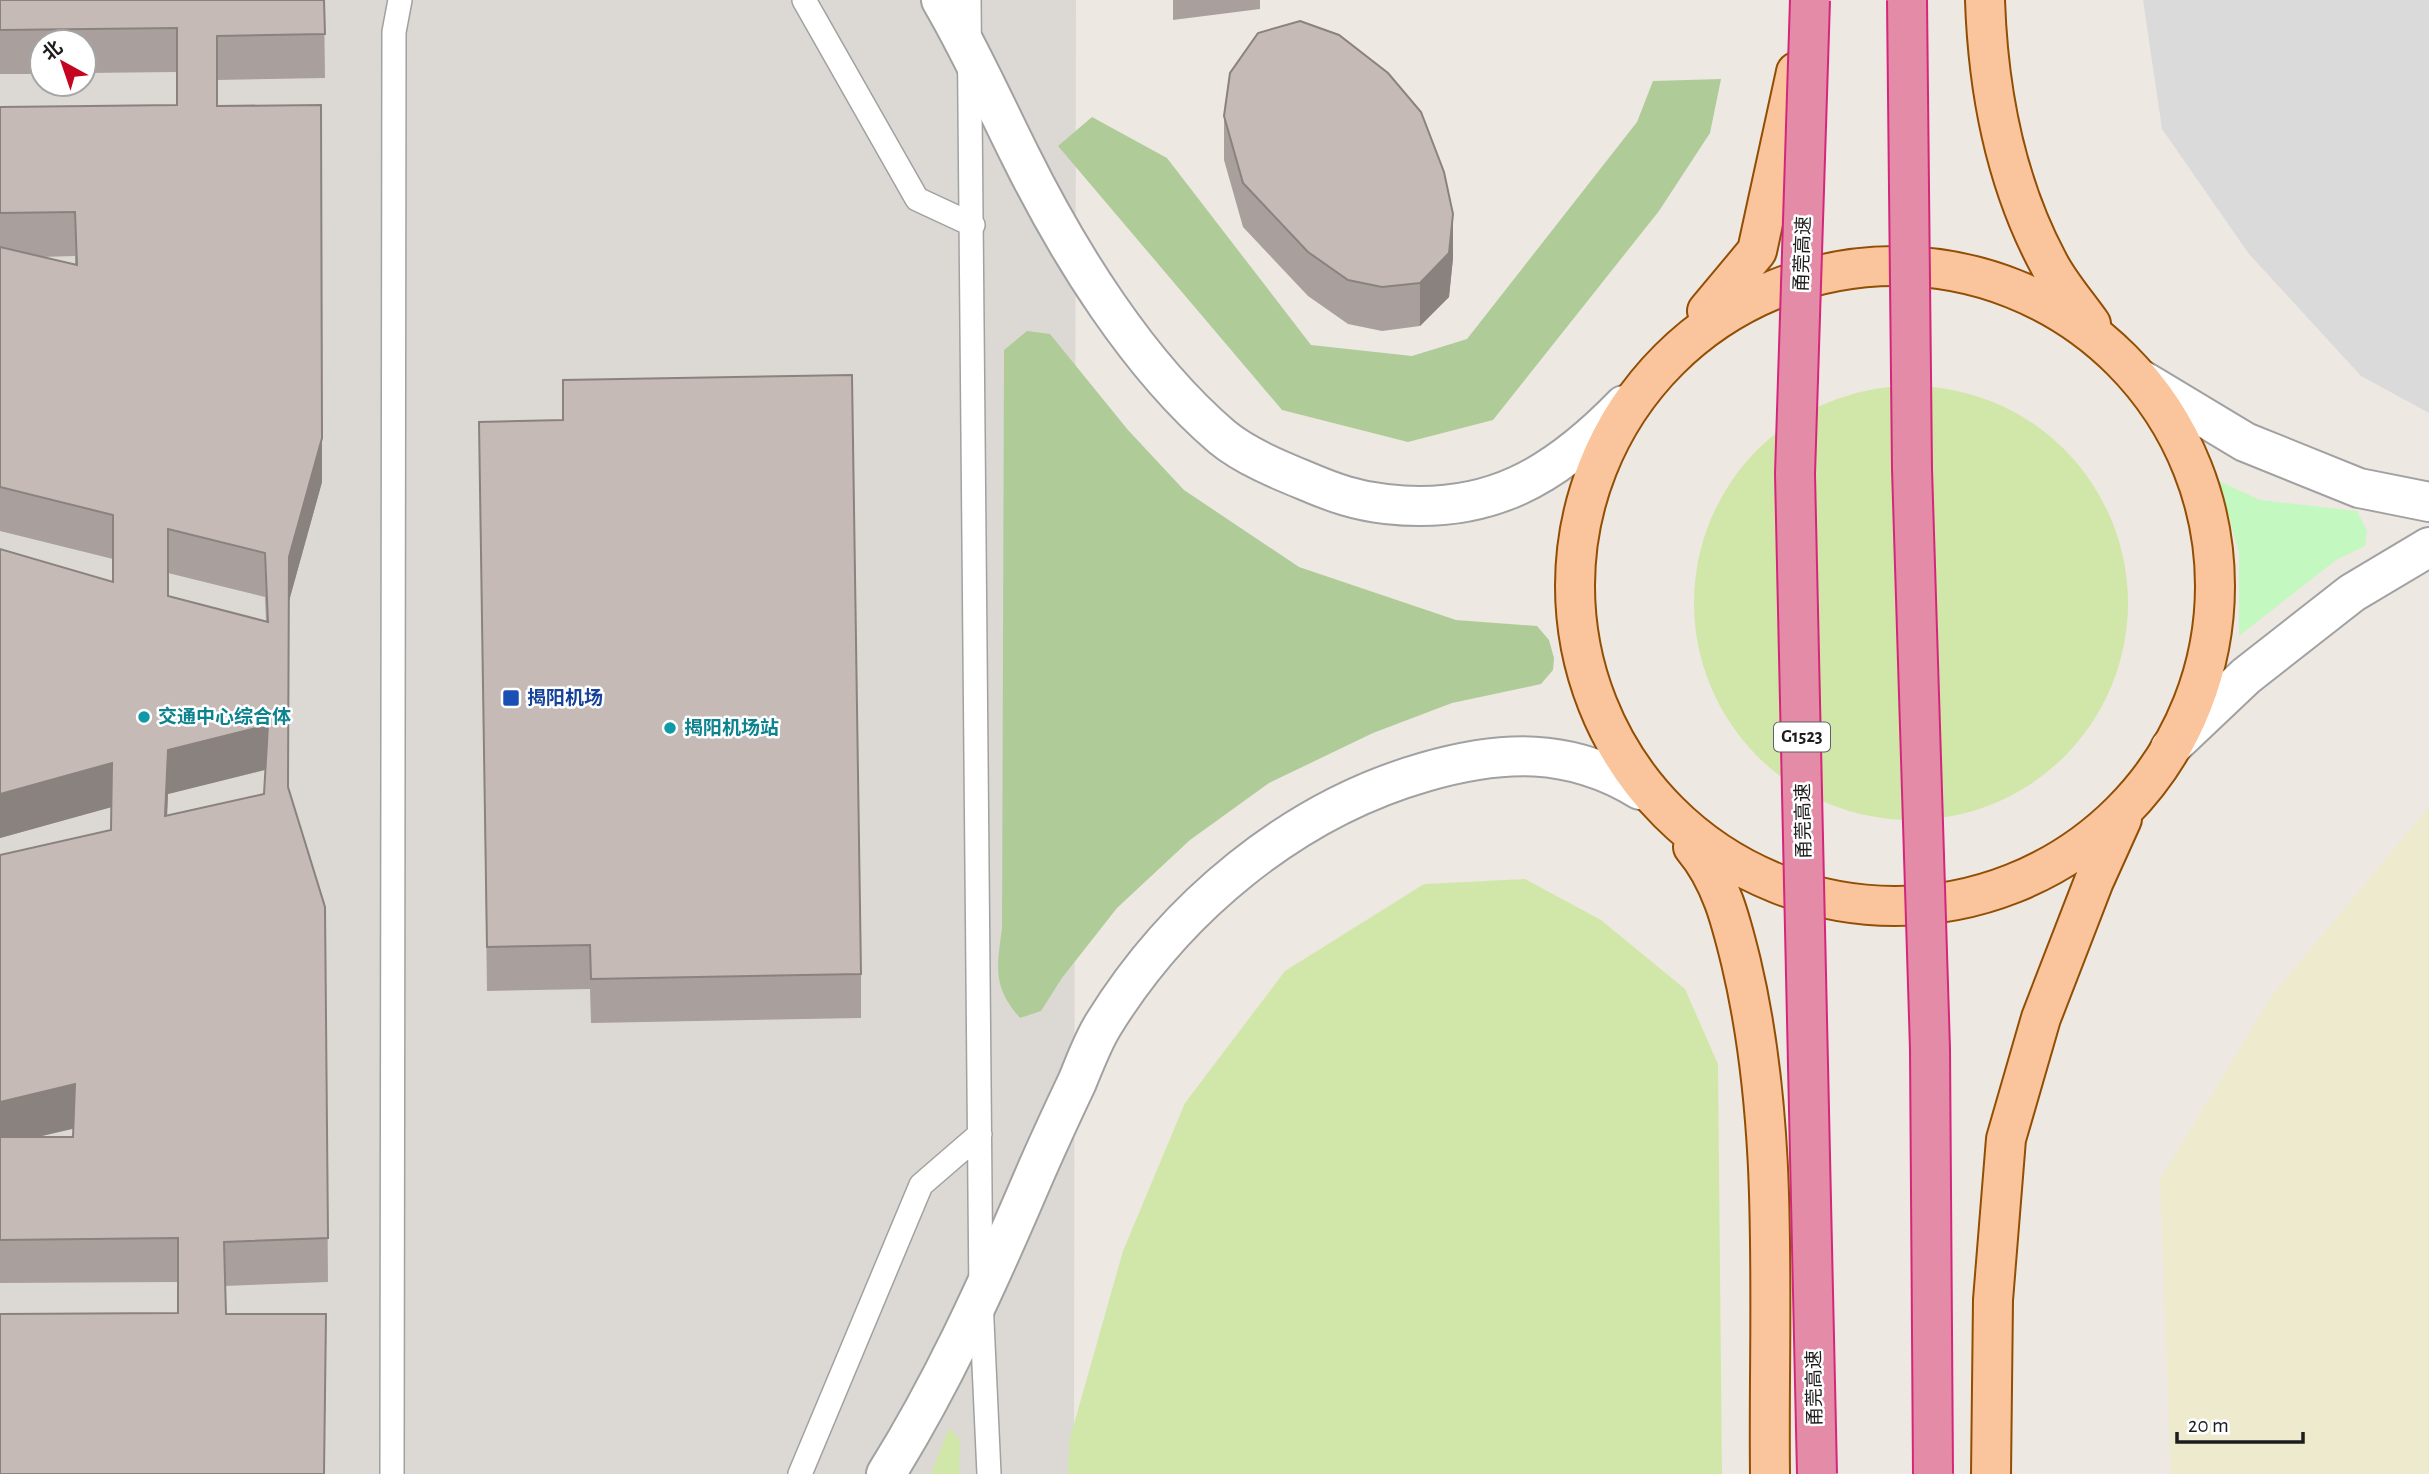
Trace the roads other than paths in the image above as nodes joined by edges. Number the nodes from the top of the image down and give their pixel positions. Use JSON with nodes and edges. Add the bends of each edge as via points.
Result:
{"nodes":[{"id":1,"x":400,"y":0,"type":"edge"},
{"id":2,"x":804,"y":0,"type":"edge"},
{"id":3,"x":941,"y":0,"type":"edge"},
{"id":4,"x":969,"y":0,"type":"edge"},
{"id":5,"x":1798,"y":0,"type":"edge"},
{"id":6,"x":1810,"y":0,"type":"edge"},
{"id":7,"x":1907,"y":0,"type":"edge"},
{"id":8,"x":1984,"y":0,"type":"edge"},
{"id":9,"x":972,"y":52,"type":"junction"},
{"id":10,"x":973,"y":225,"type":"junction"},
{"id":11,"x":2100,"y":337,"type":"junction"},
{"id":12,"x":1685,"y":338,"type":"junction"},
{"id":13,"x":2142,"y":380,"type":"junction"},
{"id":14,"x":1624,"y":405,"type":"junction"},
{"id":15,"x":2429,"y":502,"type":"edge"},
{"id":16,"x":2429,"y":547,"type":"edge"},
{"id":17,"x":2170,"y":748,"type":"junction"},
{"id":18,"x":1640,"y":790,"type":"junction"},
{"id":19,"x":2129,"y":804,"type":"junction"},
{"id":20,"x":1681,"y":832,"type":"junction"},
{"id":21,"x":980,"y":1134,"type":"junction"},
{"id":22,"x":981,"y":1299,"type":"junction"},
{"id":23,"x":392,"y":1474,"type":"edge"},
{"id":24,"x":800,"y":1474,"type":"edge"},
{"id":25,"x":886,"y":1474,"type":"edge"},
{"id":26,"x":989,"y":1474,"type":"edge"},
{"id":27,"x":1770,"y":1474,"type":"edge"},
{"id":28,"x":1817,"y":1474,"type":"edge"},
{"id":29,"x":1934,"y":1474,"type":"edge"},
{"id":30,"x":1991,"y":1474,"type":"edge"}],
"edges":[{"from":1,"to":23,"type":"lane","via":[[394,32]]},
{"from":2,"to":10,"type":"lane","via":[[917,198]]},
{"from":3,"to":9,"type":"street"},
{"from":4,"to":9,"type":"lane"},
{"from":5,"to":12,"type":"main road","via":[[1796,82],[1757,251]]},
{"from":6,"to":28,"type":"highway","name":"甬莞高速","number":"G1523","bridge":true,"via":[[1795,474]]},
{"from":7,"to":29,"type":"highway","bridge":true,"via":[[1912,469],[1930,1049]]},
{"from":8,"to":11,"type":"main road","via":[[1987,55],[2006,162],[2048,263]]},
{"from":9,"to":10,"type":"lane"},
{"from":9,"to":14,"type":"street","via":[[1065,239],[1114,313],[1171,386],[1224,439],[1280,470],[1352,500],[1413,507],[1468,504],[1532,480],[1585,445]]},
{"from":10,"to":21,"type":"lane"},
{"from":11,"to":12,"type":"main road","via":[[2024,290],[1938,265],[1848,265],[1761,290]]},
{"from":11,"to":13,"type":"main road"},
{"from":12,"to":14,"type":"main road"},
{"from":13,"to":15,"type":"street","via":[[2245,442],[2359,488]]},
{"from":13,"to":17,"type":"main road","via":[[2192,464],[2214,559],[2207,657]]},
{"from":14,"to":18,"type":"main road","via":[[1600,476],[1586,554],[1589,650],[1613,737]]},
{"from":16,"to":17,"type":"street","via":[[2352,593],[2246,676]]},
{"from":17,"to":19,"type":"main road"},
{"from":18,"to":20,"type":"main road"},
{"from":18,"to":22,"type":"street","via":[[1609,771],[1577,761],[1528,755],[1468,760],[1410,776],[1331,807],[1259,855],[1192,914],[1143,966],[1102,1027]]},
{"from":19,"to":20,"type":"main road","via":[[2082,846],[2029,877],[1971,898],[1909,908],[1847,906],[1787,892],[1731,867]]},
{"from":19,"to":30,"type":"main road","via":[[2041,1018],[2006,1139],[1993,1300]]},
{"from":20,"to":27,"type":"main road","via":[[1707,863],[1729,912],[1750,999],[1762,1087],[1772,1291]]},
{"from":21,"to":22,"type":"lane"},
{"from":21,"to":24,"type":"lane","via":[[920,1185]]},
{"from":22,"to":25,"type":"street"},
{"from":22,"to":26,"type":"lane"}]}
